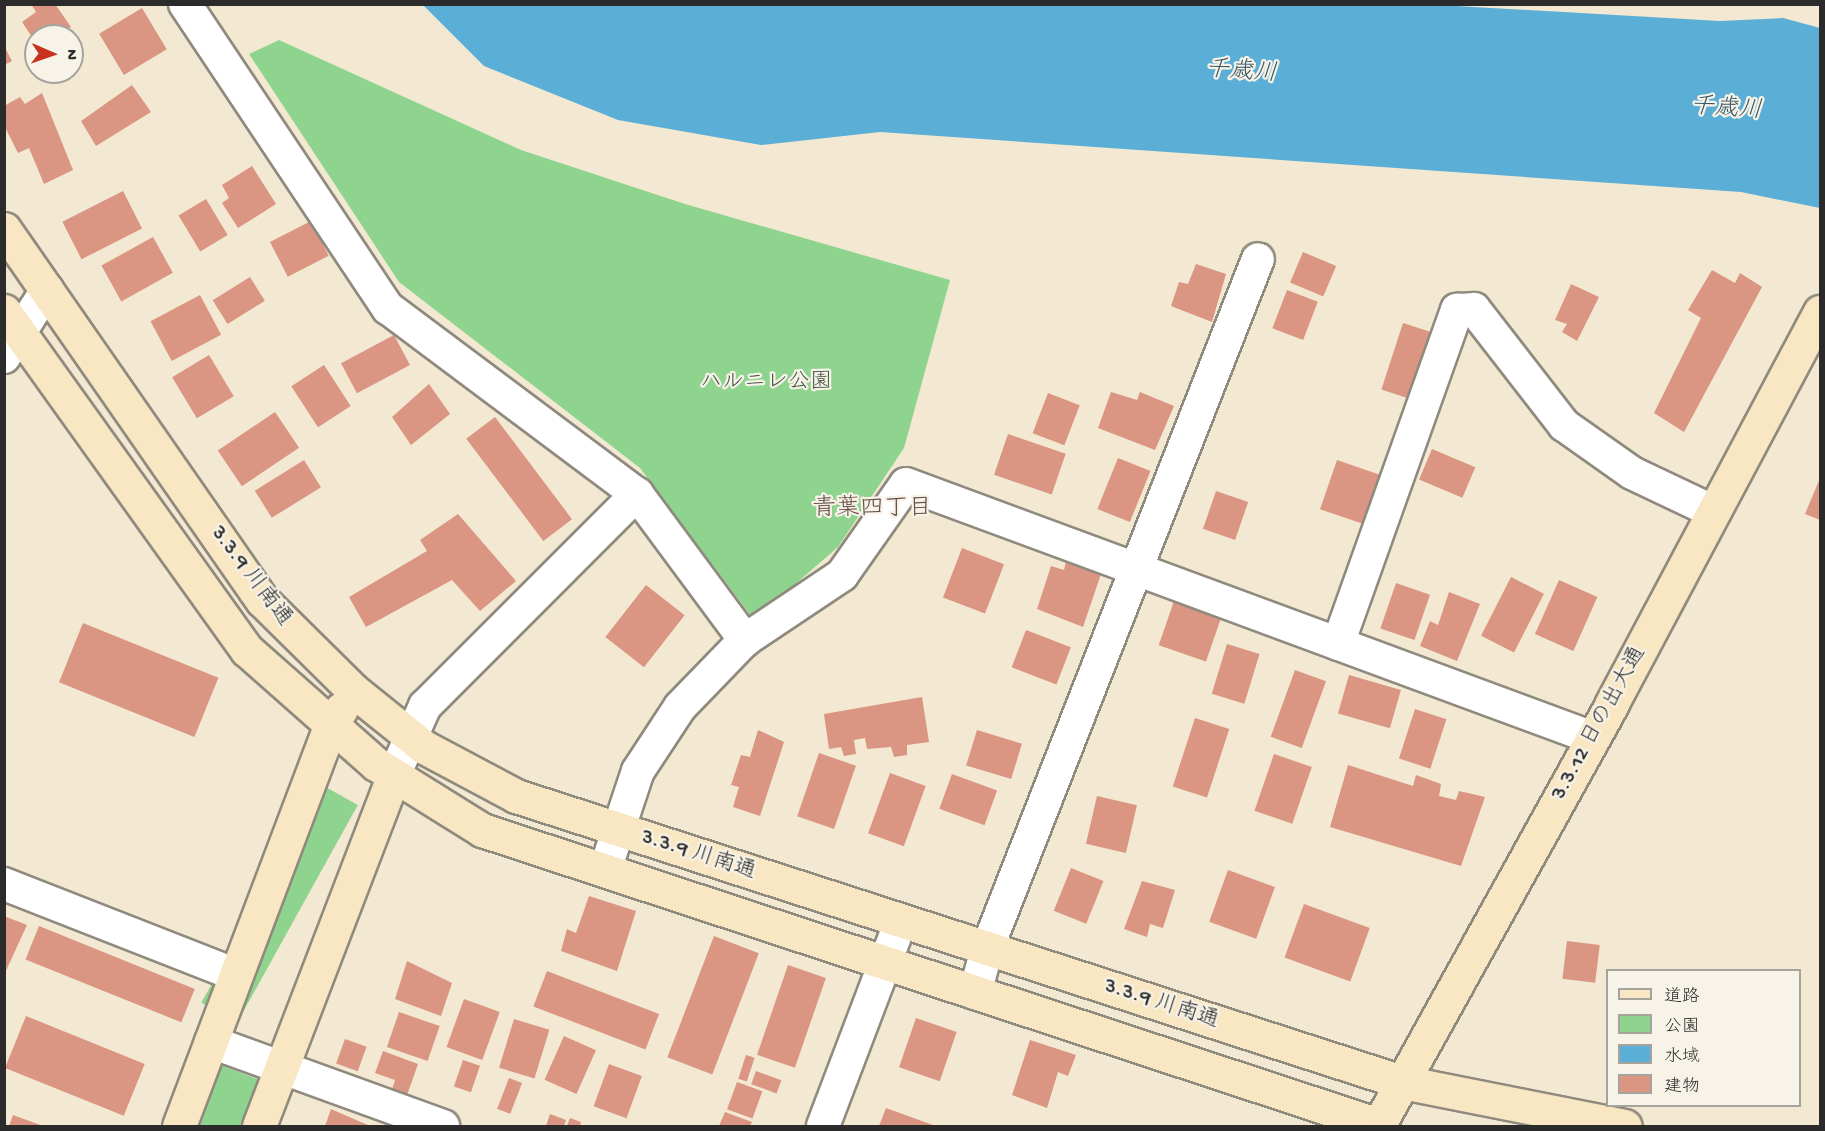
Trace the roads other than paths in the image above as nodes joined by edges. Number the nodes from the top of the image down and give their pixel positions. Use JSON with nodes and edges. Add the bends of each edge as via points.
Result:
{"nodes":[{"id":1,"x":186,"y":4,"type":"edge"},
{"id":2,"x":4,"y":229,"type":"edge"},
{"id":3,"x":1258,"y":259,"type":"dead end"},
{"id":4,"x":47,"y":290,"type":"junction"},
{"id":5,"x":1819,"y":316,"type":"edge"},
{"id":6,"x":10,"y":334,"type":"edge"},
{"id":7,"x":637,"y":495,"type":"junction"},
{"id":8,"x":1714,"y":512,"type":"junction"},
{"id":9,"x":1137,"y":570,"type":"junction"},
{"id":10,"x":745,"y":640,"type":"junction"},
{"id":11,"x":1338,"y":644,"type":"junction"},
{"id":12,"x":354,"y":691,"type":"junction"},
{"id":13,"x":330,"y":726,"type":"junction"},
{"id":14,"x":412,"y":738,"type":"junction"},
{"id":15,"x":1593,"y":738,"type":"junction"},
{"id":16,"x":394,"y":775,"type":"junction"},
{"id":17,"x":620,"y":830,"type":"junction"},
{"id":18,"x":605,"y":870,"type":"junction"},
{"id":19,"x":4,"y":884,"type":"edge"},
{"id":20,"x":901,"y":921,"type":"junction"},
{"id":21,"x":987,"y":949,"type":"junction"},
{"id":22,"x":885,"y":963,"type":"junction"},
{"id":23,"x":236,"y":975,"type":"junction"},
{"id":24,"x":975,"y":993,"type":"junction"},
{"id":25,"x":211,"y":1042,"type":"junction"},
{"id":26,"x":282,"y":1067,"type":"junction"},
{"id":27,"x":1402,"y":1082,"type":"junction"},
{"id":28,"x":179,"y":1126,"type":"edge"},
{"id":29,"x":260,"y":1126,"type":"edge"},
{"id":30,"x":438,"y":1126,"type":"edge"},
{"id":31,"x":824,"y":1126,"type":"edge"},
{"id":32,"x":1380,"y":1126,"type":"edge"},
{"id":33,"x":1625,"y":1126,"type":"edge"}],
"edges":[{"from":1,"to":7,"type":"street","via":[[388,308]]},
{"from":2,"to":4,"type":"street","name":"3.3.9 川南通"},
{"from":3,"to":9,"type":"street"},
{"from":4,"to":6,"type":"street"},
{"from":4,"to":12,"type":"street","name":"3.3.9 川南通","via":[[263,601]]},
{"from":5,"to":8,"type":"street","name":"3.3.12 日の出大通"},
{"from":6,"to":13,"type":"street","name":"3.3.9 川南通","via":[[247,651]]},
{"from":7,"to":10,"type":"street"},
{"from":7,"to":14,"type":"street","via":[[425,706]]},
{"from":8,"to":11,"type":"street","via":[[1632,473],[1564,425],[1474,309],[1457,310]]},
{"from":8,"to":15,"type":"street","name":"3.3.12 日の出大通"},
{"from":9,"to":10,"type":"street","via":[[906,484],[842,575]]},
{"from":9,"to":11,"type":"street"},
{"from":9,"to":21,"type":"street"},
{"from":10,"to":17,"type":"street","via":[[674,717],[638,771]]},
{"from":11,"to":15,"type":"street"},
{"from":12,"to":13,"type":"street"},
{"from":12,"to":14,"type":"street","name":"3.3.9 川南通"},
{"from":13,"to":16,"type":"street","name":"3.3.9 川南通"},
{"from":13,"to":23,"type":"street"},
{"from":14,"to":16,"type":"street"},
{"from":14,"to":17,"type":"street","name":"3.3.9 川南通","via":[[516,796]]},
{"from":15,"to":27,"type":"street","name":"3.3.12 日の出大通"},
{"from":16,"to":18,"type":"street","name":"3.3.9 川南通","via":[[482,830]]},
{"from":16,"to":26,"type":"street"},
{"from":17,"to":18,"type":"street"},
{"from":17,"to":20,"type":"street","name":"3.3.9 川南通"},
{"from":18,"to":22,"type":"street","name":"3.3.9 川南通"},
{"from":19,"to":23,"type":"street"},
{"from":20,"to":21,"type":"street","name":"3.3.9 川南通"},
{"from":20,"to":22,"type":"street"},
{"from":21,"to":24,"type":"street"},
{"from":21,"to":27,"type":"street","name":"3.3.9 川南通"},
{"from":22,"to":24,"type":"street","name":"3.3.9 川南通"},
{"from":22,"to":31,"type":"street"},
{"from":23,"to":25,"type":"street"},
{"from":24,"to":32,"type":"street","name":"3.3.9 川南通"},
{"from":25,"to":26,"type":"street"},
{"from":25,"to":28,"type":"street"},
{"from":26,"to":29,"type":"street"},
{"from":26,"to":30,"type":"street"},
{"from":27,"to":32,"type":"street","name":"3.3.12 日の出大通"},
{"from":27,"to":33,"type":"street","name":"3.3.9 川南通"}]}
